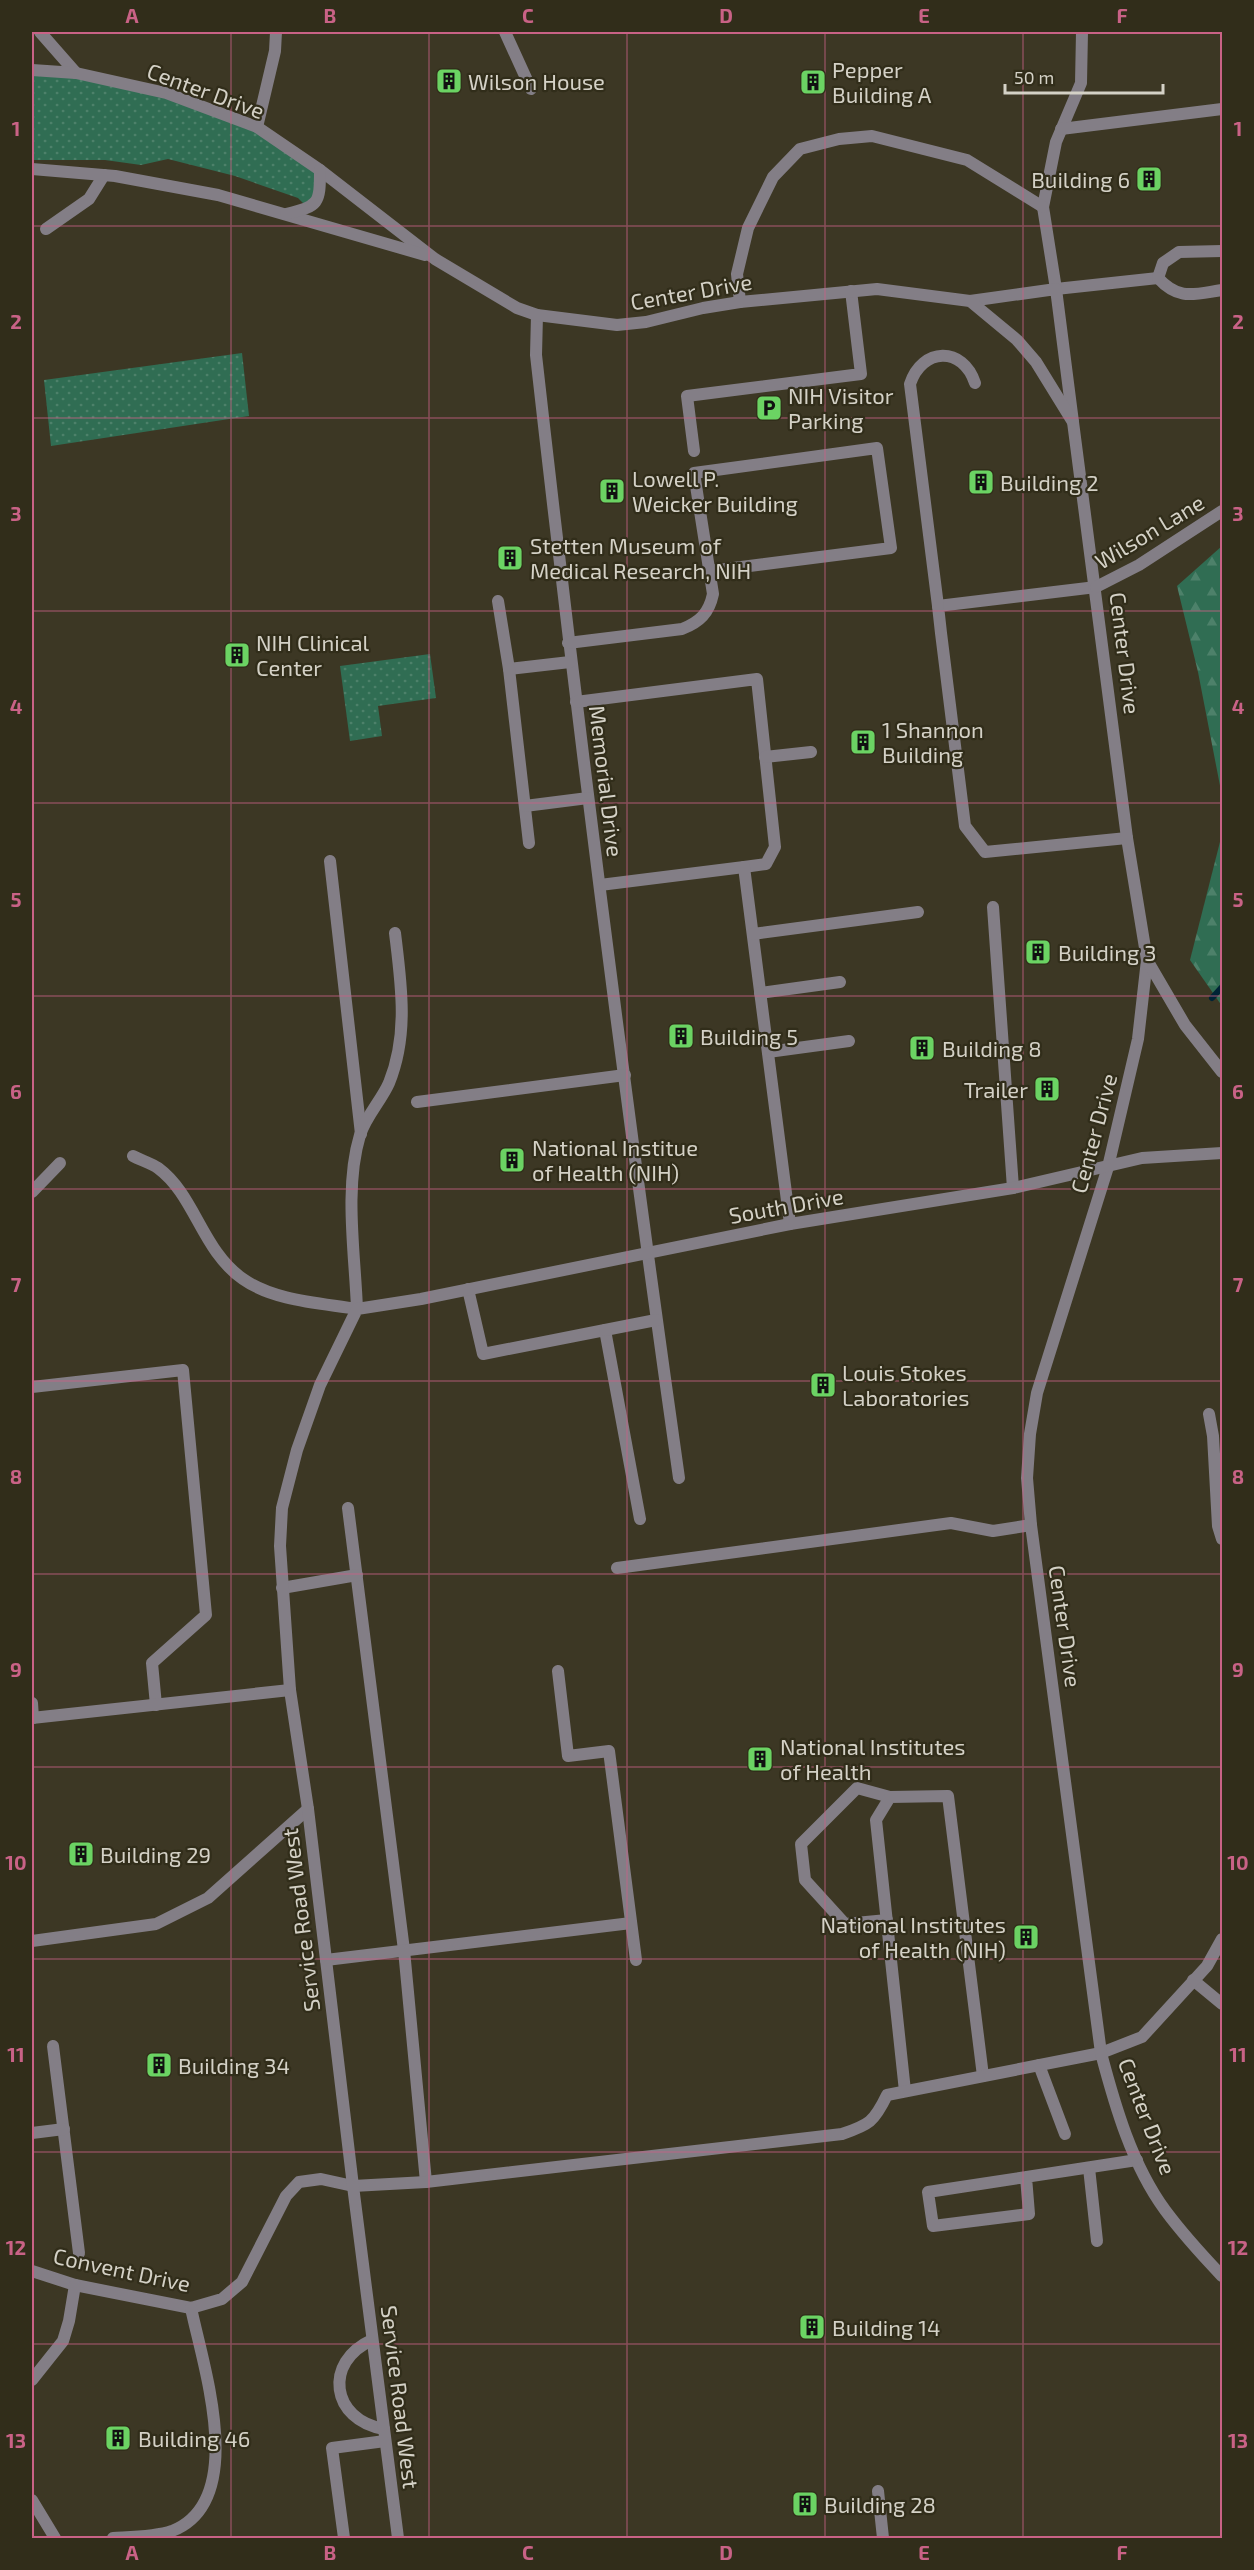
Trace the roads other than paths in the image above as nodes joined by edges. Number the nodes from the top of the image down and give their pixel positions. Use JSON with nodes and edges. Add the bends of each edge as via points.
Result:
{"nodes":[{"id":1,"x":40,"y":32,"type":"edge"},
{"id":2,"x":276,"y":32,"type":"edge"},
{"id":3,"x":505,"y":32,"type":"edge"},
{"id":4,"x":1082,"y":32,"type":"edge"},
{"id":5,"x":32,"y":70,"type":"edge"},
{"id":6,"x":76,"y":74,"type":"junction"},
{"id":7,"x":531,"y":89,"type":"dead end"},
{"id":8,"x":1222,"y":109,"type":"edge"},
{"id":9,"x":257,"y":128,"type":"junction"},
{"id":10,"x":1061,"y":129,"type":"junction"},
{"id":11,"x":32,"y":169,"type":"edge"},
{"id":12,"x":320,"y":170,"type":"junction"},
{"id":13,"x":104,"y":175,"type":"junction"},
{"id":14,"x":1043,"y":207,"type":"junction"},
{"id":15,"x":285,"y":214,"type":"junction"},
{"id":16,"x":46,"y":229,"type":"dead end"},
{"id":17,"x":1222,"y":250,"type":"edge"},
{"id":18,"x":435,"y":259,"type":"junction"},
{"id":19,"x":1158,"y":278,"type":"junction"},
{"id":20,"x":1056,"y":290,"type":"junction"},
{"id":21,"x":1222,"y":290,"type":"edge"},
{"id":22,"x":850,"y":291,"type":"junction"},
{"id":23,"x":740,"y":302,"type":"junction"},
{"id":24,"x":969,"y":302,"type":"junction"},
{"id":25,"x":537,"y":315,"type":"junction"},
{"id":26,"x":975,"y":383,"type":"dead end"},
{"id":27,"x":1073,"y":422,"type":"junction"},
{"id":28,"x":694,"y":451,"type":"dead end"},
{"id":29,"x":1222,"y":511,"type":"edge"},
{"id":30,"x":710,"y":571,"type":"junction"},
{"id":31,"x":1096,"y":586,"type":"junction"},
{"id":32,"x":498,"y":601,"type":"dead end"},
{"id":33,"x":938,"y":606,"type":"junction"},
{"id":34,"x":568,"y":643,"type":"junction"},
{"id":35,"x":570,"y":662,"type":"junction"},
{"id":36,"x":509,"y":669,"type":"junction"},
{"id":37,"x":576,"y":702,"type":"junction"},
{"id":38,"x":811,"y":752,"type":"dead end"},
{"id":39,"x":765,"y":757,"type":"junction"},
{"id":40,"x":588,"y":798,"type":"junction"},
{"id":41,"x":525,"y":806,"type":"junction"},
{"id":42,"x":1127,"y":838,"type":"junction"},
{"id":43,"x":529,"y":843,"type":"dead end"},
{"id":44,"x":330,"y":861,"type":"dead end"},
{"id":45,"x":744,"y":867,"type":"junction"},
{"id":46,"x":600,"y":885,"type":"junction"},
{"id":47,"x":993,"y":907,"type":"dead end"},
{"id":48,"x":918,"y":912,"type":"dead end"},
{"id":49,"x":395,"y":933,"type":"dead end"},
{"id":50,"x":753,"y":934,"type":"junction"},
{"id":51,"x":1147,"y":960,"type":"junction"},
{"id":52,"x":840,"y":982,"type":"dead end"},
{"id":53,"x":760,"y":993,"type":"junction"},
{"id":54,"x":849,"y":1041,"type":"dead end"},
{"id":55,"x":768,"y":1052,"type":"junction"},
{"id":56,"x":1222,"y":1071,"type":"edge"},
{"id":57,"x":625,"y":1075,"type":"junction"},
{"id":58,"x":417,"y":1102,"type":"dead end"},
{"id":59,"x":361,"y":1134,"type":"junction"},
{"id":60,"x":1222,"y":1153,"type":"edge"},
{"id":61,"x":133,"y":1156,"type":"dead end"},
{"id":62,"x":60,"y":1163,"type":"dead end"},
{"id":63,"x":1108,"y":1167,"type":"junction"},
{"id":64,"x":1013,"y":1188,"type":"junction"},
{"id":65,"x":32,"y":1192,"type":"edge"},
{"id":66,"x":790,"y":1224,"type":"junction"},
{"id":67,"x":648,"y":1252,"type":"junction"},
{"id":68,"x":468,"y":1290,"type":"junction"},
{"id":69,"x":357,"y":1309,"type":"junction"},
{"id":70,"x":656,"y":1320,"type":"junction"},
{"id":71,"x":605,"y":1329,"type":"junction"},
{"id":72,"x":32,"y":1388,"type":"edge"},
{"id":73,"x":1209,"y":1414,"type":"dead end"},
{"id":74,"x":1218,"y":1435,"type":"edge"},
{"id":75,"x":679,"y":1478,"type":"dead end"},
{"id":76,"x":348,"y":1508,"type":"dead end"},
{"id":77,"x":640,"y":1520,"type":"dead end"},
{"id":78,"x":1031,"y":1525,"type":"junction"},
{"id":79,"x":1222,"y":1539,"type":"edge"},
{"id":80,"x":617,"y":1569,"type":"dead end"},
{"id":81,"x":357,"y":1575,"type":"junction"},
{"id":82,"x":282,"y":1588,"type":"junction"},
{"id":83,"x":558,"y":1671,"type":"dead end"},
{"id":84,"x":290,"y":1690,"type":"junction"},
{"id":85,"x":32,"y":1703,"type":"edge"},
{"id":86,"x":156,"y":1705,"type":"junction"},
{"id":87,"x":32,"y":1718,"type":"edge"},
{"id":88,"x":890,"y":1797,"type":"junction"},
{"id":89,"x":308,"y":1809,"type":"junction"},
{"id":90,"x":887,"y":1920,"type":"junction"},
{"id":91,"x":631,"y":1923,"type":"junction"},
{"id":92,"x":1222,"y":1939,"type":"edge"},
{"id":93,"x":32,"y":1941,"type":"edge"},
{"id":94,"x":404,"y":1950,"type":"junction"},
{"id":95,"x":326,"y":1960,"type":"junction"},
{"id":96,"x":636,"y":1960,"type":"dead end"},
{"id":97,"x":1193,"y":1980,"type":"junction"},
{"id":98,"x":1222,"y":2004,"type":"edge"},
{"id":99,"x":53,"y":2046,"type":"dead end"},
{"id":100,"x":1101,"y":2053,"type":"junction"},
{"id":101,"x":1039,"y":2065,"type":"junction"},
{"id":102,"x":983,"y":2076,"type":"junction"},
{"id":103,"x":905,"y":2091,"type":"junction"},
{"id":104,"x":64,"y":2129,"type":"junction"},
{"id":105,"x":32,"y":2133,"type":"edge"},
{"id":106,"x":1065,"y":2134,"type":"dead end"},
{"id":107,"x":1137,"y":2160,"type":"junction"},
{"id":108,"x":1089,"y":2168,"type":"junction"},
{"id":109,"x":1026,"y":2177,"type":"junction"},
{"id":110,"x":426,"y":2182,"type":"junction"},
{"id":111,"x":352,"y":2186,"type":"junction"},
{"id":112,"x":1097,"y":2241,"type":"dead end"},
{"id":113,"x":79,"y":2253,"type":"dead end"},
{"id":114,"x":32,"y":2271,"type":"edge"},
{"id":115,"x":1222,"y":2276,"type":"edge"},
{"id":116,"x":75,"y":2285,"type":"junction"},
{"id":117,"x":191,"y":2308,"type":"junction"},
{"id":118,"x":372,"y":2340,"type":"junction"},
{"id":119,"x":32,"y":2380,"type":"edge"},
{"id":120,"x":384,"y":2435,"type":"junction"},
{"id":121,"x":878,"y":2491,"type":"dead end"},
{"id":122,"x":32,"y":2500,"type":"edge"},
{"id":123,"x":55,"y":2538,"type":"edge"},
{"id":124,"x":113,"y":2538,"type":"edge"},
{"id":125,"x":344,"y":2538,"type":"edge"},
{"id":126,"x":398,"y":2538,"type":"edge"},
{"id":127,"x":884,"y":2538,"type":"edge"}],
"edges":[{"from":1,"to":6,"type":"street"},
{"from":2,"to":9,"type":"street"},
{"from":3,"to":7,"type":"street"},
{"from":4,"to":10,"type":"street","via":[[1081,83]]},
{"from":5,"to":6,"type":"street","name":"Center Drive"},
{"from":6,"to":9,"type":"street","name":"Center Drive","via":[[166,93]]},
{"from":8,"to":10,"type":"street"},
{"from":9,"to":12,"type":"street","name":"Center Drive"},
{"from":10,"to":14,"type":"street"},
{"from":11,"to":13,"type":"street","name":"Center Drive"},
{"from":12,"to":15,"type":"street","via":[[320,196],[316,203],[309,209]]},
{"from":12,"to":18,"type":"street","name":"Center Drive"},
{"from":13,"to":15,"type":"street","name":"Center Drive","via":[[218,195]]},
{"from":13,"to":16,"type":"street","via":[[89,199]]},
{"from":14,"to":20,"type":"street"},
{"from":14,"to":23,"type":"street","via":[[967,160],[872,136],[800,149],[773,177],[747,228],[737,274]]},
{"from":15,"to":18,"type":"street","name":"Center Drive"},
{"from":17,"to":19,"type":"street","via":[[1179,252],[1163,263]]},
{"from":18,"to":25,"type":"street","name":"Center Drive","via":[[517,308]]},
{"from":19,"to":20,"type":"street"},
{"from":19,"to":21,"type":"street","via":[[1170,291],[1185,295]]},
{"from":20,"to":24,"type":"street","name":"Center Drive"},
{"from":20,"to":27,"type":"street","name":"Center Drive"},
{"from":22,"to":23,"type":"street","name":"Center Drive"},
{"from":22,"to":24,"type":"street","name":"Center Drive","via":[[877,289]]},
{"from":22,"to":28,"type":"street","via":[[861,374],[687,396]]},
{"from":23,"to":25,"type":"street","name":"Center Drive","via":[[617,325]]},
{"from":24,"to":27,"type":"street","name":"Center Drive","via":[[1017,340],[1036,362]]},
{"from":25,"to":34,"type":"street","name":"Memorial Drive","via":[[536,355]]},
{"from":26,"to":33,"type":"street","via":[[966,365],[948,356],[937,356],[919,366],[910,384]]},
{"from":27,"to":31,"type":"street","name":"Center Drive"},
{"from":29,"to":31,"type":"street","name":"Wilson Lane","via":[[1139,565]]},
{"from":30,"to":30,"type":"street","via":[[891,548],[877,448],[694,472]]},
{"from":30,"to":34,"type":"street","via":[[710,606],[694,625]]},
{"from":31,"to":33,"type":"street","name":"Wilson Lane"},
{"from":31,"to":42,"type":"street","name":"Center Drive"},
{"from":32,"to":36,"type":"street"},
{"from":33,"to":42,"type":"street","via":[[965,826],[985,852]]},
{"from":34,"to":35,"type":"street","name":"Memorial Drive"},
{"from":35,"to":36,"type":"street"},
{"from":35,"to":37,"type":"street","name":"Memorial Drive"},
{"from":36,"to":41,"type":"street"},
{"from":37,"to":39,"type":"street","via":[[757,679]]},
{"from":37,"to":40,"type":"street","name":"Memorial Drive"},
{"from":38,"to":39,"type":"street"},
{"from":39,"to":45,"type":"street","via":[[775,847],[766,864]]},
{"from":40,"to":41,"type":"street"},
{"from":40,"to":46,"type":"street","name":"Memorial Drive"},
{"from":41,"to":43,"type":"street"},
{"from":42,"to":51,"type":"street","name":"Center Drive"},
{"from":44,"to":59,"type":"street"},
{"from":45,"to":46,"type":"street"},
{"from":45,"to":50,"type":"street"},
{"from":46,"to":57,"type":"street","name":"Memorial Drive"},
{"from":47,"to":64,"type":"street"},
{"from":48,"to":50,"type":"street"},
{"from":49,"to":59,"type":"street","via":[[404,999],[402,1033],[389,1082]]},
{"from":50,"to":53,"type":"street"},
{"from":51,"to":56,"type":"street","name":"Center Drive","via":[[1185,1025]]},
{"from":51,"to":63,"type":"street","name":"Center Drive","via":[[1138,1039]]},
{"from":52,"to":53,"type":"street"},
{"from":53,"to":55,"type":"street"},
{"from":54,"to":55,"type":"street"},
{"from":55,"to":66,"type":"street"},
{"from":57,"to":58,"type":"street"},
{"from":57,"to":67,"type":"street","name":"Memorial Drive"},
{"from":59,"to":69,"type":"street","via":[[352,1181]]},
{"from":60,"to":63,"type":"street","name":"South Drive","via":[[1142,1158]]},
{"from":61,"to":69,"type":"street","via":[[157,1167],[176,1186],[221,1261],[244,1280],[276,1294]]},
{"from":62,"to":65,"type":"street"},
{"from":63,"to":64,"type":"street","name":"South Drive"},
{"from":63,"to":78,"type":"street","name":"Center Drive","via":[[1037,1393],[1027,1478]]},
{"from":64,"to":66,"type":"street","name":"South Drive"},
{"from":66,"to":67,"type":"street","name":"South Drive"},
{"from":67,"to":68,"type":"street","name":"South Drive"},
{"from":67,"to":70,"type":"street","name":"Memorial Drive"},
{"from":68,"to":69,"type":"street","name":"South Drive"},
{"from":68,"to":71,"type":"street","via":[[483,1354]]},
{"from":69,"to":82,"type":"street","name":"Service Road West","via":[[320,1385],[297,1450],[282,1508]]},
{"from":70,"to":71,"type":"street"},
{"from":70,"to":75,"type":"street","name":"Memorial Drive"},
{"from":71,"to":77,"type":"street"},
{"from":72,"to":86,"type":"street","via":[[183,1370],[206,1615],[152,1664]]},
{"from":73,"to":74,"type":"street"},
{"from":74,"to":79,"type":"street","via":[[1218,1526]]},
{"from":76,"to":81,"type":"street"},
{"from":78,"to":80,"type":"street","via":[[993,1531],[951,1523]]},
{"from":78,"to":100,"type":"street","name":"Center Drive"},
{"from":81,"to":82,"type":"street"},
{"from":81,"to":94,"type":"street"},
{"from":82,"to":84,"type":"street","name":"Service Road West"},
{"from":83,"to":91,"type":"street","via":[[568,1755],[609,1751]]},
{"from":84,"to":86,"type":"street"},
{"from":84,"to":89,"type":"street","name":"Service Road West"},
{"from":85,"to":87,"type":"street"},
{"from":86,"to":87,"type":"street"},
{"from":88,"to":90,"type":"street","via":[[876,1820]]},
{"from":88,"to":90,"type":"street","via":[[857,1788],[801,1844],[805,1880],[845,1924]]},
{"from":88,"to":102,"type":"street","via":[[948,1796]]},
{"from":89,"to":93,"type":"street","via":[[208,1898],[156,1924]]},
{"from":89,"to":95,"type":"street","name":"Service Road West"},
{"from":90,"to":103,"type":"street"},
{"from":91,"to":94,"type":"street"},
{"from":91,"to":96,"type":"street"},
{"from":92,"to":97,"type":"street","via":[[1207,1966]]},
{"from":94,"to":95,"type":"street"},
{"from":94,"to":110,"type":"street"},
{"from":95,"to":111,"type":"street","name":"Service Road West"},
{"from":97,"to":98,"type":"street"},
{"from":97,"to":100,"type":"street","via":[[1142,2037]]},
{"from":99,"to":104,"type":"street"},
{"from":100,"to":101,"type":"street"},
{"from":100,"to":107,"type":"street","name":"Center Drive"},
{"from":101,"to":102,"type":"street"},
{"from":101,"to":106,"type":"street"},
{"from":102,"to":103,"type":"street"},
{"from":103,"to":110,"type":"street","via":[[886,2095],[867,2126],[842,2134]]},
{"from":104,"to":105,"type":"street"},
{"from":104,"to":113,"type":"street"},
{"from":107,"to":108,"type":"street"},
{"from":107,"to":115,"type":"street","name":"Center Drive","via":[[1164,2208]]},
{"from":108,"to":109,"type":"street"},
{"from":108,"to":112,"type":"street"},
{"from":109,"to":109,"type":"street","via":[[928,2192],[933,2226],[1029,2214]]},
{"from":110,"to":111,"type":"street"},
{"from":111,"to":117,"type":"street","name":"Convent Drive","via":[[321,2180],[299,2182],[286,2196],[242,2282],[222,2299]]},
{"from":111,"to":118,"type":"street","name":"Service Road West"},
{"from":114,"to":116,"type":"street","name":"Convent Drive"},
{"from":116,"to":117,"type":"street","name":"Convent Drive"},
{"from":116,"to":119,"type":"street","via":[[63,2341]]},
{"from":117,"to":124,"type":"street","via":[[214,2419],[216,2467],[211,2488],[196,2515],[172,2531]]},
{"from":118,"to":120,"type":"street","name":"Service Road West"},
{"from":118,"to":120,"type":"street","via":[[349,2356],[339,2382],[341,2396],[352,2414]]},
{"from":120,"to":125,"type":"street","via":[[332,2448]]},
{"from":120,"to":126,"type":"street","name":"Service Road West"},
{"from":121,"to":127,"type":"street"},
{"from":122,"to":123,"type":"street"}]}
